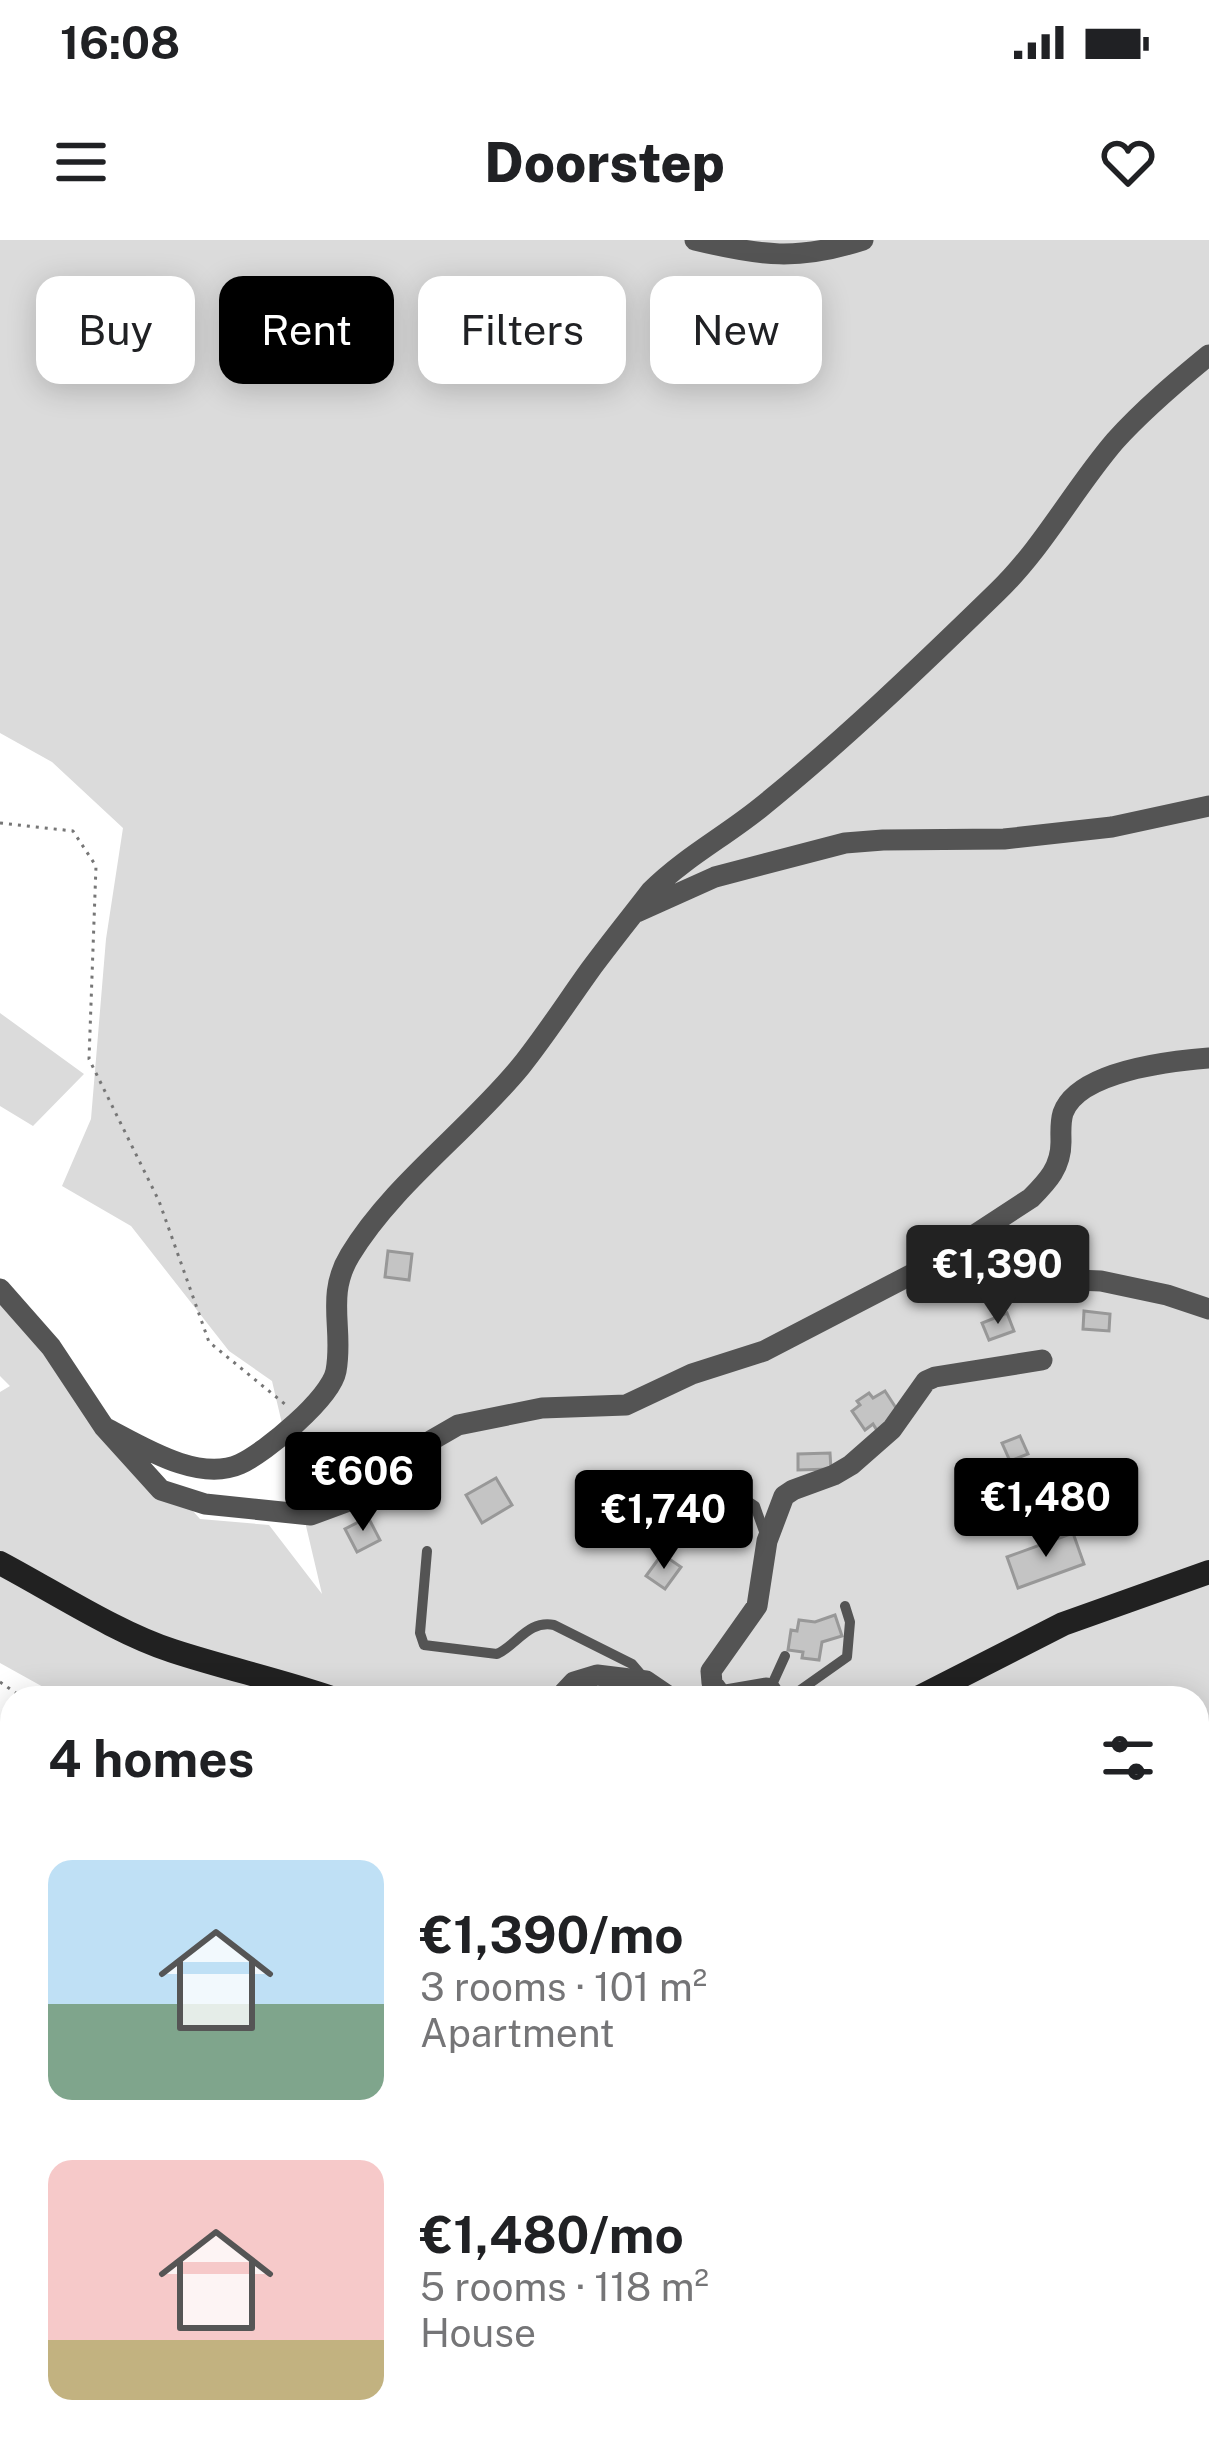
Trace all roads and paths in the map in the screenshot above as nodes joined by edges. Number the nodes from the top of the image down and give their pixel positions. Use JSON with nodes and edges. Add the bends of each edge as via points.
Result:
{"nodes":[{"id":1,"x":695,"y":240,"type":"edge"},
{"id":2,"x":863,"y":240,"type":"edge"},
{"id":3,"x":1209,"y":355,"type":"edge"},
{"id":4,"x":1209,"y":806,"type":"edge"},
{"id":5,"x":0,"y":823,"type":"edge"},
{"id":6,"x":634,"y":914,"type":"junction"},
{"id":7,"x":1209,"y":1058,"type":"edge"},
{"id":8,"x":924,"y":1268,"type":"junction"},
{"id":9,"x":0,"y":1289,"type":"edge"},
{"id":10,"x":1209,"y":1309,"type":"edge"},
{"id":11,"x":1042,"y":1360,"type":"dead end"},
{"id":12,"x":301,"y":1418,"type":"junction"},
{"id":13,"x":104,"y":1426,"type":"junction"},
{"id":14,"x":674,"y":1530,"type":"dead end"},
{"id":15,"x":767,"y":1540,"type":"junction"},
{"id":16,"x":427,"y":1551,"type":"dead end"},
{"id":17,"x":0,"y":1563,"type":"edge"},
{"id":18,"x":1209,"y":1572,"type":"edge"},
{"id":19,"x":844,"y":1606,"type":"dead end"},
{"id":20,"x":784,"y":1656,"type":"dead end"},
{"id":21,"x":646,"y":1682,"type":"junction"},
{"id":22,"x":296,"y":1686,"type":"edge"},
{"id":23,"x":570,"y":1686,"type":"edge"},
{"id":24,"x":652,"y":1686,"type":"edge"},
{"id":25,"x":716,"y":1686,"type":"edge"},
{"id":26,"x":779,"y":1686,"type":"edge"},
{"id":27,"x":794,"y":1686,"type":"edge"},
{"id":28,"x":942,"y":1686,"type":"edge"}],
"edges":[{"from":1,"to":2,"type":"street","via":[[798,255]]},
{"from":3,"to":6,"type":"street","via":[[1113,444],[1001,589],[758,810],[675,868]]},
{"from":4,"to":6,"type":"street","via":[[1004,838],[845,843],[715,877]]},
{"from":5,"to":12,"type":"path","via":[[73,832],[96,866],[89,1059],[159,1201],[209,1342]]},
{"from":6,"to":12,"type":"street","via":[[521,1066],[347,1259],[334,1300],[333,1382]]},
{"from":7,"to":8,"type":"street","via":[[1148,1066],[1077,1094],[1063,1115],[1058,1164],[1046,1184]]},
{"from":8,"to":10,"type":"street","via":[[1101,1281]]},
{"from":8,"to":13,"type":"street","via":[[764,1351],[626,1405],[542,1408],[458,1426],[322,1514],[176,1497],[149,1480]]},
{"from":9,"to":13,"type":"street"},
{"from":11,"to":15,"type":"street","via":[[926,1381],[892,1429],[850,1465],[784,1496]]},
{"from":12,"to":13,"type":"street","via":[[252,1457],[224,1468],[159,1456]]},
{"from":14,"to":15,"type":"lane","via":[[697,1493],[733,1495],[755,1506]]},
{"from":15,"to":25,"type":"street","via":[[758,1606],[711,1671]]},
{"from":16,"to":21,"type":"lane","via":[[424,1645],[496,1654],[545,1623],[632,1664]]},
{"from":17,"to":22,"type":"main road","via":[[142,1639]]},
{"from":18,"to":28,"type":"main road","via":[[1063,1624]]},
{"from":19,"to":27,"type":"lane","via":[[847,1657]]},
{"from":20,"to":26,"type":"lane"},
{"from":21,"to":23,"type":"street","via":[[597,1676]]},
{"from":21,"to":24,"type":"street"}]}
